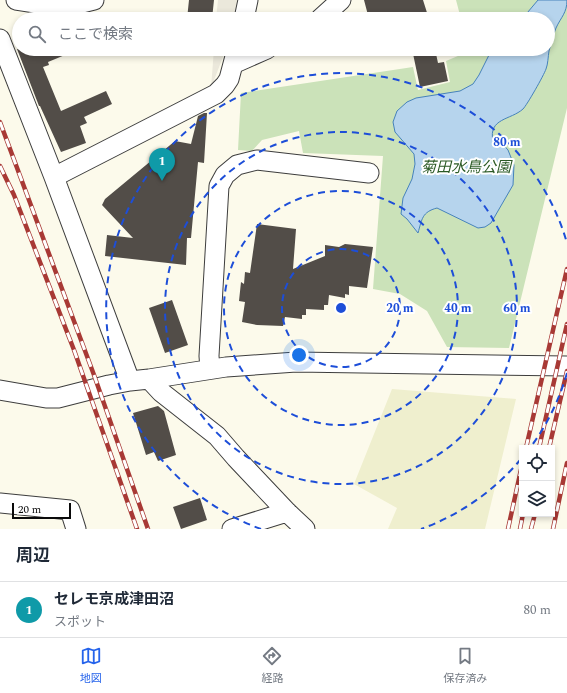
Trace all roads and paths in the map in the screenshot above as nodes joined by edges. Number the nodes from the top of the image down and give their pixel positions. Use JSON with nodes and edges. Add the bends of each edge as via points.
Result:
{"nodes":[{"id":1,"x":94,"y":0,"type":"edge"},
{"id":2,"x":248,"y":0,"type":"edge"},
{"id":3,"x":341,"y":0,"type":"edge"},
{"id":4,"x":24,"y":1,"type":"edge"},
{"id":5,"x":245,"y":12,"type":"edge"},
{"id":6,"x":328,"y":12,"type":"edge"},
{"id":7,"x":0,"y":39,"type":"edge"},
{"id":8,"x":235,"y":56,"type":"edge"},
{"id":9,"x":369,"y":173,"type":"dead end"},
{"id":10,"x":54,"y":178,"type":"junction"},
{"id":11,"x":567,"y":366,"type":"edge"},
{"id":12,"x":210,"y":369,"type":"junction"},
{"id":13,"x":149,"y":379,"type":"junction"},
{"id":14,"x":130,"y":381,"type":"junction"},
{"id":15,"x":0,"y":390,"type":"edge"},
{"id":16,"x":0,"y":503,"type":"edge"},
{"id":17,"x":287,"y":512,"type":"junction"},
{"id":18,"x":76,"y":529,"type":"edge"},
{"id":19,"x":232,"y":529,"type":"edge"},
{"id":20,"x":305,"y":529,"type":"edge"}],
"edges":[{"from":1,"to":4,"type":"street","via":[[64,6]]},
{"from":2,"to":5,"type":"street"},
{"from":3,"to":6,"type":"street"},
{"from":7,"to":10,"type":"street"},
{"from":8,"to":10,"type":"street","via":[[229,79],[216,94]]},
{"from":9,"to":12,"type":"street","via":[[257,160],[237,165],[225,175],[219,186]]},
{"from":10,"to":14,"type":"street"},
{"from":11,"to":12,"type":"street","via":[[296,362]]},
{"from":12,"to":13,"type":"street"},
{"from":13,"to":14,"type":"street"},
{"from":13,"to":17,"type":"street","via":[[161,392],[217,436]]},
{"from":14,"to":15,"type":"street","via":[[58,398]]},
{"from":16,"to":18,"type":"street","via":[[70,510]]},
{"from":17,"to":19,"type":"street"},
{"from":17,"to":20,"type":"street"}]}
